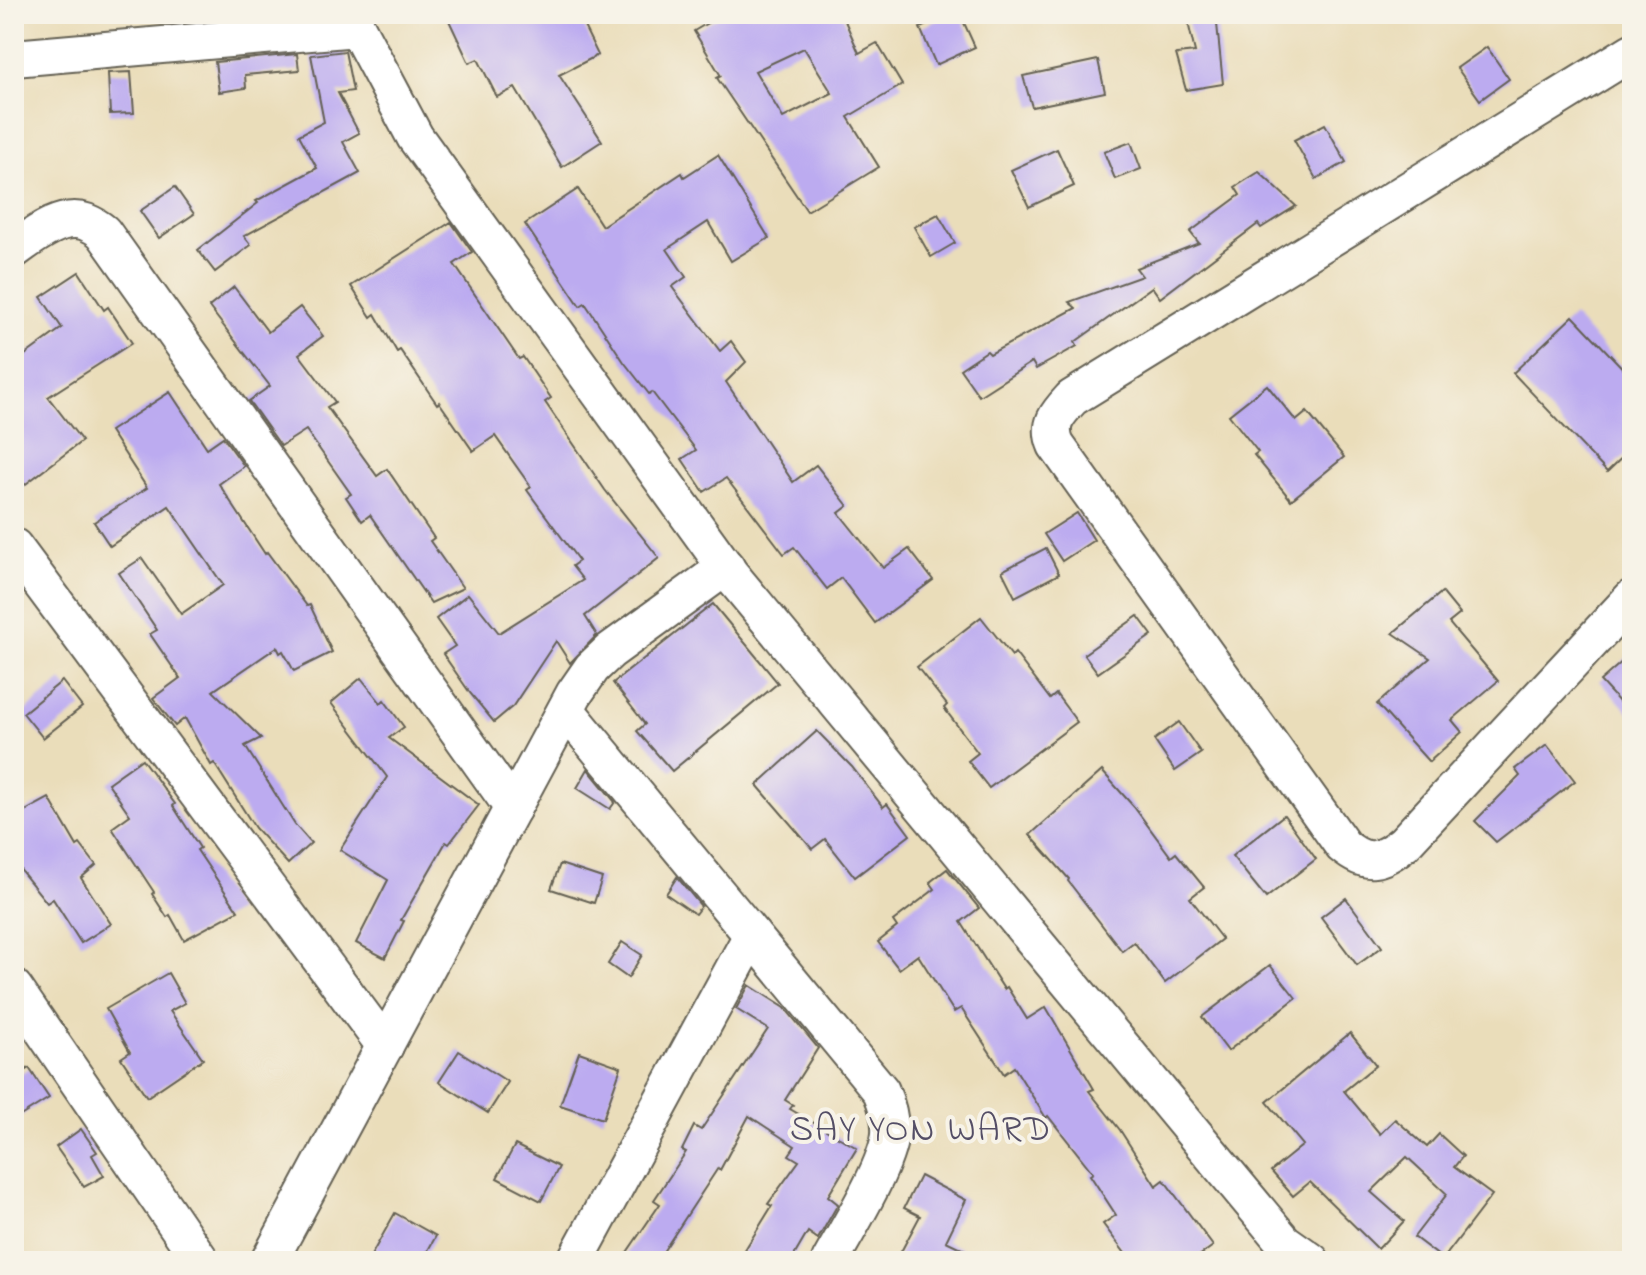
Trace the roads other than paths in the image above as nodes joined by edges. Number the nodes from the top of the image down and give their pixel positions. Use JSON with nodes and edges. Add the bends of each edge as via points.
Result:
{"nodes":[{"id":1,"x":354,"y":21,"type":"edge"},
{"id":2,"x":1632,"y":52,"type":"edge"},
{"id":3,"x":14,"y":58,"type":"edge"},
{"id":4,"x":14,"y":250,"type":"edge"},
{"id":5,"x":14,"y":547,"type":"edge"},
{"id":6,"x":726,"y":567,"type":"junction"},
{"id":7,"x":1632,"y":598,"type":"edge"},
{"id":8,"x":566,"y":710,"type":"junction"},
{"id":9,"x":513,"y":808,"type":"junction"},
{"id":10,"x":752,"y":935,"type":"junction"},
{"id":11,"x":14,"y":988,"type":"edge"},
{"id":12,"x":385,"y":1046,"type":"junction"},
{"id":13,"x":201,"y":1261,"type":"edge"},
{"id":14,"x":269,"y":1261,"type":"edge"},
{"id":15,"x":575,"y":1261,"type":"edge"},
{"id":16,"x":830,"y":1261,"type":"edge"},
{"id":17,"x":1311,"y":1261,"type":"edge"}],
"edges":[{"from":1,"to":3,"type":"street"},
{"from":1,"to":6,"type":"street","via":[[415,137]]},
{"from":2,"to":7,"type":"street","via":[[1072,398],[1057,414],[1052,436],[1343,846],[1358,858],[1372,860],[1404,843]]},
{"from":4,"to":9,"type":"street","via":[[61,222],[84,221],[103,232]]},
{"from":5,"to":12,"type":"street"},
{"from":6,"to":8,"type":"street","via":[[610,651],[592,668]]},
{"from":6,"to":17,"type":"street","via":[[1284,1242]]},
{"from":8,"to":9,"type":"street"},
{"from":8,"to":10,"type":"street"},
{"from":9,"to":12,"type":"street"},
{"from":10,"to":15,"type":"street"},
{"from":10,"to":16,"type":"street","via":[[881,1091],[887,1106],[890,1138],[884,1159]]},
{"from":11,"to":13,"type":"street"},
{"from":12,"to":14,"type":"street"}]}
